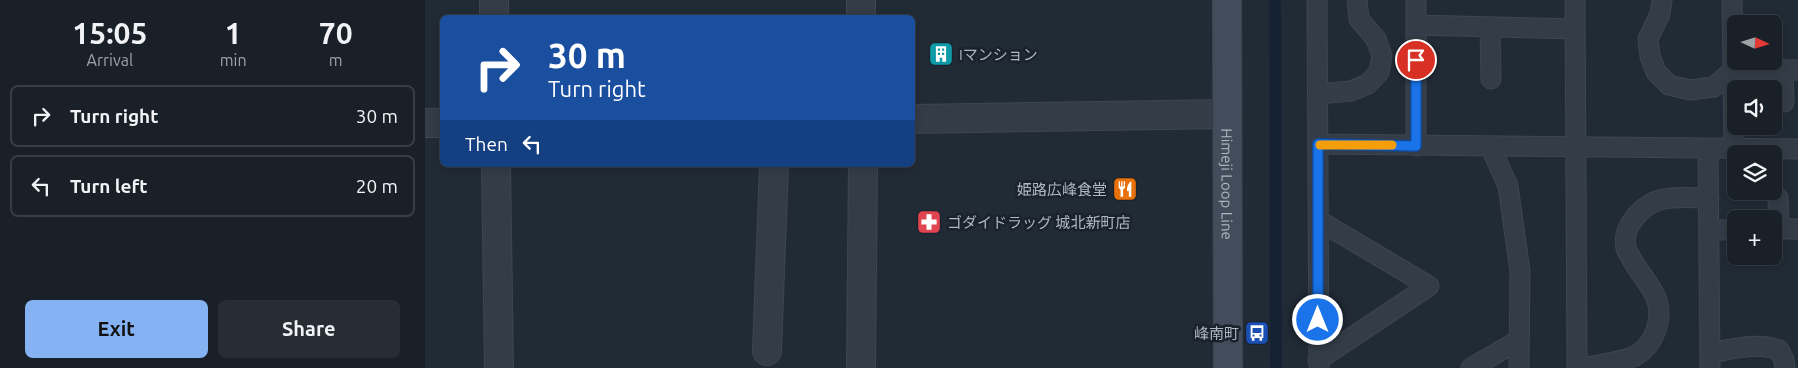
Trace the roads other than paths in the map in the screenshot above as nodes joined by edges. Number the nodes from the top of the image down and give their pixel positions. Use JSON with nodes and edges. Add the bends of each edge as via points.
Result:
{"nodes":[{"id":1,"x":494,"y":0,"type":"edge"},
{"id":2,"x":861,"y":0,"type":"edge"},
{"id":3,"x":1227,"y":0,"type":"edge"},
{"id":4,"x":1317,"y":0,"type":"edge"},
{"id":5,"x":1357,"y":0,"type":"edge"},
{"id":6,"x":1416,"y":0,"type":"edge"},
{"id":7,"x":1575,"y":0,"type":"edge"},
{"id":8,"x":1662,"y":0,"type":"edge"},
{"id":9,"x":1732,"y":0,"type":"edge"},
{"id":10,"x":494,"y":15,"type":"edge"},
{"id":11,"x":861,"y":15,"type":"edge"},
{"id":12,"x":1732,"y":15,"type":"edge"},
{"id":13,"x":1416,"y":25,"type":"junction"},
{"id":14,"x":1490,"y":27,"type":"junction"},
{"id":15,"x":1575,"y":28,"type":"junction"},
{"id":16,"x":1733,"y":70,"type":"joint"},
{"id":17,"x":1790,"y":70,"type":"edge"},
{"id":18,"x":1491,"y":79,"type":"dead end"},
{"id":19,"x":1318,"y":94,"type":"junction"},
{"id":20,"x":1784,"y":102,"type":"dead end"},
{"id":21,"x":1227,"y":114,"type":"junction"},
{"id":22,"x":915,"y":119,"type":"edge"},
{"id":23,"x":425,"y":123,"type":"edge"},
{"id":24,"x":440,"y":123,"type":"edge"},
{"id":25,"x":1318,"y":144,"type":"junction"},
{"id":26,"x":1734,"y":145,"type":"edge"},
{"id":27,"x":1416,"y":146,"type":"junction"},
{"id":28,"x":1490,"y":146,"type":"junction"},
{"id":29,"x":1575,"y":147,"type":"junction"},
{"id":30,"x":1708,"y":148,"type":"junction"},
{"id":31,"x":1727,"y":149,"type":"edge"},
{"id":32,"x":1782,"y":149,"type":"edge"},
{"id":33,"x":1798,"y":149,"type":"edge"},
{"id":34,"x":496,"y":167,"type":"edge"},
{"id":35,"x":773,"y":167,"type":"edge"},
{"id":36,"x":863,"y":167,"type":"edge"},
{"id":37,"x":1709,"y":198,"type":"junction"},
{"id":38,"x":1318,"y":220,"type":"junction"},
{"id":39,"x":1782,"y":229,"type":"edge"},
{"id":40,"x":1798,"y":229,"type":"edge"},
{"id":41,"x":1709,"y":230,"type":"junction"},
{"id":42,"x":1727,"y":230,"type":"edge"},
{"id":43,"x":1519,"y":340,"type":"junction"},
{"id":44,"x":767,"y":350,"type":"dead end"},
{"id":45,"x":1710,"y":360,"type":"edge"},
{"id":46,"x":1319,"y":364,"type":"edge"},
{"id":47,"x":499,"y":368,"type":"edge"},
{"id":48,"x":861,"y":368,"type":"edge"},
{"id":49,"x":1228,"y":368,"type":"edge"},
{"id":50,"x":1471,"y":368,"type":"edge"},
{"id":51,"x":1519,"y":368,"type":"edge"},
{"id":52,"x":1577,"y":368,"type":"edge"},
{"id":53,"x":1583,"y":368,"type":"edge"},
{"id":54,"x":1785,"y":368,"type":"edge"}],
"edges":[{"from":1,"to":10,"type":"street"},
{"from":2,"to":11,"type":"street"},
{"from":3,"to":21,"type":"main road","name":"Himeji Loop Line"},
{"from":4,"to":19,"type":"lane"},
{"from":5,"to":19,"type":"lane","via":[[1359,19],[1376,39],[1382,56],[1379,72],[1368,84],[1351,92]]},
{"from":6,"to":13,"type":"lane"},
{"from":7,"to":15,"type":"lane"},
{"from":8,"to":16,"type":"lane","via":[[1660,14],[1648,39],[1656,72],[1669,85],[1690,90],[1714,87]]},
{"from":9,"to":12,"type":"lane"},
{"from":13,"to":14,"type":"lane"},
{"from":13,"to":27,"type":"lane"},
{"from":14,"to":15,"type":"lane"},
{"from":14,"to":18,"type":"lane"},
{"from":15,"to":29,"type":"lane"},
{"from":16,"to":26,"type":"lane"},
{"from":17,"to":20,"type":"lane"},
{"from":19,"to":25,"type":"lane"},
{"from":21,"to":22,"type":"street"},
{"from":21,"to":49,"type":"main road","name":"Himeji Loop Line"},
{"from":23,"to":24,"type":"street"},
{"from":25,"to":27,"type":"lane"},
{"from":25,"to":38,"type":"lane"},
{"from":27,"to":28,"type":"lane"},
{"from":28,"to":29,"type":"lane"},
{"from":28,"to":43,"type":"lane","via":[[1507,186],[1520,271]]},
{"from":29,"to":30,"type":"lane"},
{"from":29,"to":52,"type":"lane"},
{"from":30,"to":31,"type":"lane"},
{"from":30,"to":37,"type":"lane"},
{"from":32,"to":33,"type":"lane"},
{"from":34,"to":47,"type":"street"},
{"from":35,"to":44,"type":"street"},
{"from":36,"to":48,"type":"street"},
{"from":37,"to":41,"type":"lane"},
{"from":37,"to":53,"type":"lane","via":[[1672,198],[1651,202],[1637,214],[1627,229],[1626,249],[1659,304],[1659,319],[1651,343],[1635,356]]},
{"from":38,"to":46,"type":"lane"},
{"from":38,"to":46,"type":"lane","via":[[1429,286]]},
{"from":39,"to":40,"type":"lane"},
{"from":41,"to":42,"type":"lane"},
{"from":41,"to":45,"type":"lane"},
{"from":43,"to":50,"type":"lane"},
{"from":43,"to":51,"type":"lane"},
{"from":45,"to":54,"type":"lane","via":[[1751,346],[1769,346],[1779,350]]}]}
